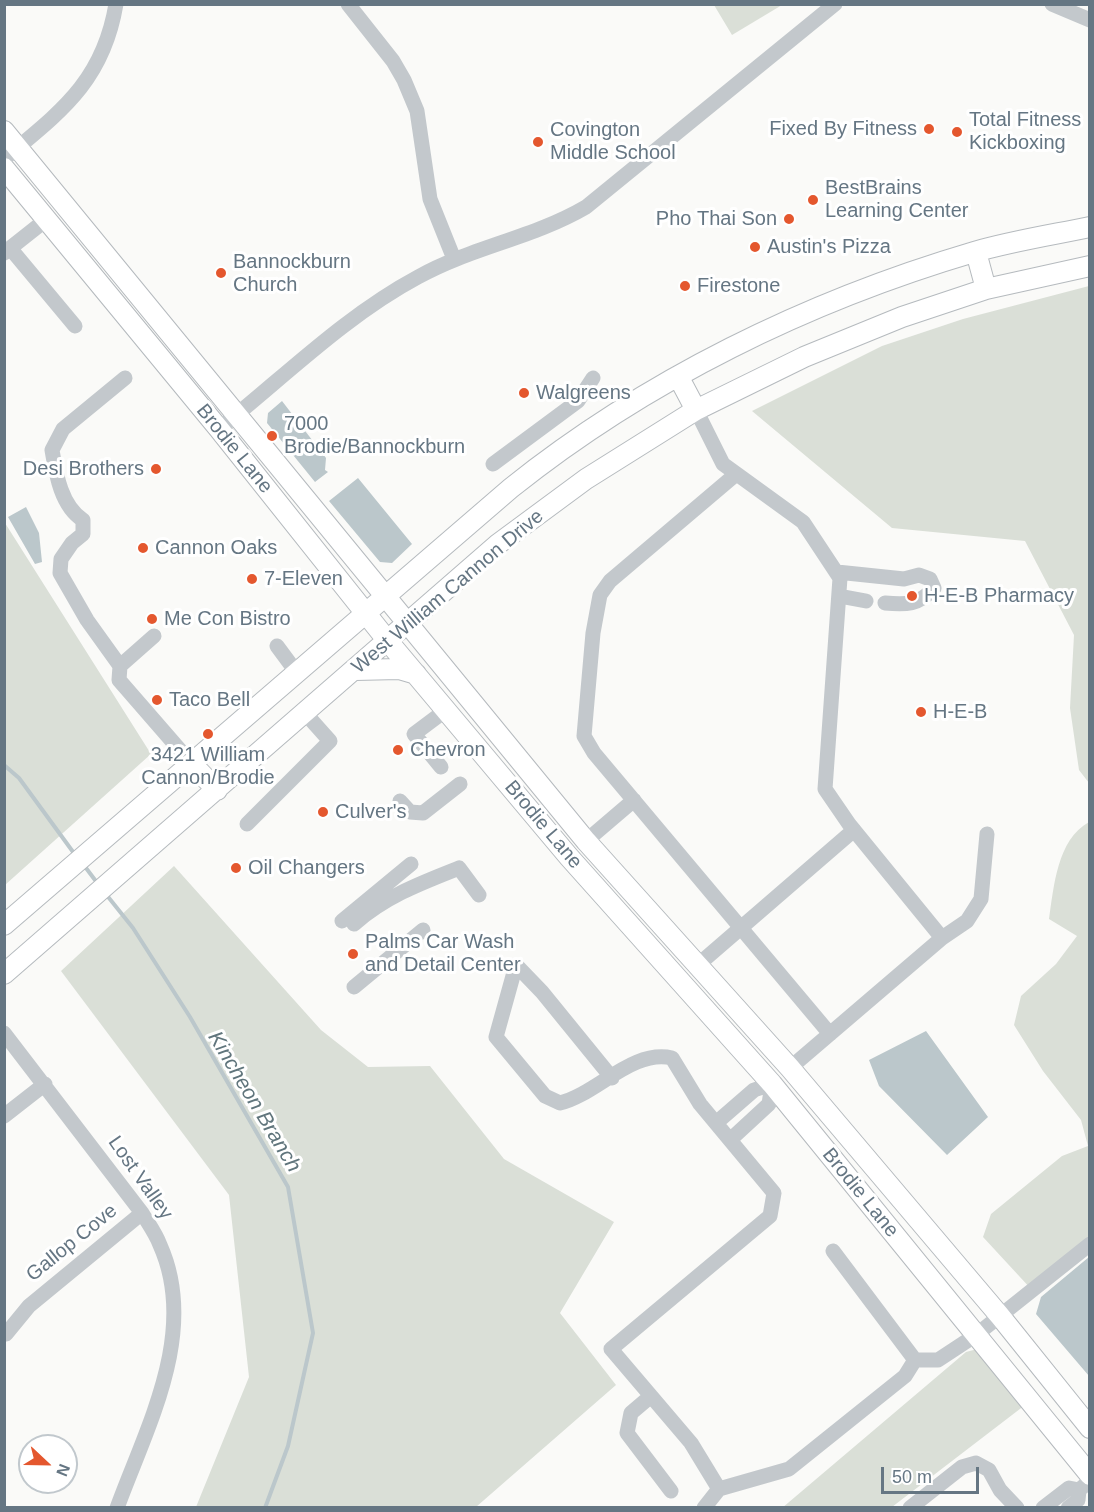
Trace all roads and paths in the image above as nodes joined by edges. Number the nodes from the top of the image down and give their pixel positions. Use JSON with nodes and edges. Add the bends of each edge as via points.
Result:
{"nodes":[{"id":1,"x":117,"y":4,"type":"edge"},
{"id":2,"x":348,"y":4,"type":"edge"},
{"id":3,"x":835,"y":4,"type":"edge"},
{"id":4,"x":1052,"y":4,"type":"edge"},
{"id":5,"x":1089,"y":20,"type":"edge"},
{"id":6,"x":4,"y":130,"type":"edge"},
{"id":7,"x":11,"y":153,"type":"edge"},
{"id":8,"x":4,"y":168,"type":"edge"},
{"id":9,"x":47,"y":219,"type":"junction"},
{"id":10,"x":1089,"y":227,"type":"edge"},
{"id":11,"x":7,"y":250,"type":"edge"},
{"id":12,"x":976,"y":252,"type":"junction"},
{"id":13,"x":454,"y":259,"type":"junction"},
{"id":14,"x":1089,"y":266,"type":"edge"},
{"id":15,"x":986,"y":289,"type":"junction"},
{"id":16,"x":75,"y":326,"type":"dead end"},
{"id":17,"x":678,"y":376,"type":"junction"},
{"id":18,"x":125,"y":378,"type":"dead end"},
{"id":19,"x":593,"y":378,"type":"dead end"},
{"id":20,"x":696,"y":410,"type":"junction"},
{"id":21,"x":237,"y":415,"type":"junction"},
{"id":22,"x":219,"y":429,"type":"junction"},
{"id":23,"x":493,"y":464,"type":"dead end"},
{"id":24,"x":735,"y":475,"type":"junction"},
{"id":25,"x":837,"y":573,"type":"junction"},
{"id":26,"x":839,"y":596,"type":"junction"},
{"id":27,"x":385,"y":599,"type":"junction"},
{"id":28,"x":866,"y":601,"type":"dead end"},
{"id":29,"x":885,"y":603,"type":"dead end"},
{"id":30,"x":366,"y":615,"type":"junction"},
{"id":31,"x":406,"y":624,"type":"junction"},
{"id":32,"x":154,"y":636,"type":"dead end"},
{"id":33,"x":387,"y":640,"type":"junction"},
{"id":34,"x":277,"y":646,"type":"dead end"},
{"id":35,"x":120,"y":666,"type":"junction"},
{"id":36,"x":355,"y":670,"type":"junction"},
{"id":37,"x":297,"y":673,"type":"junction"},
{"id":38,"x":416,"y":674,"type":"junction"},
{"id":39,"x":446,"y":710,"type":"junction"},
{"id":40,"x":306,"y":713,"type":"junction"},
{"id":41,"x":192,"y":764,"type":"junction"},
{"id":42,"x":441,"y":767,"type":"dead end"},
{"id":43,"x":460,"y":784,"type":"dead end"},
{"id":44,"x":217,"y":790,"type":"junction"},
{"id":45,"x":634,"y":800,"type":"junction"},
{"id":46,"x":400,"y":801,"type":"dead end"},
{"id":47,"x":247,"y":824,"type":"dead end"},
{"id":48,"x":854,"y":830,"type":"junction"},
{"id":49,"x":987,"y":834,"type":"dead end"},
{"id":50,"x":586,"y":841,"type":"junction"},
{"id":51,"x":411,"y":864,"type":"dead end"},
{"id":52,"x":479,"y":894,"type":"dead end"},
{"id":53,"x":4,"y":925,"type":"edge"},
{"id":54,"x":739,"y":929,"type":"junction"},
{"id":55,"x":423,"y":930,"type":"dead end"},
{"id":56,"x":942,"y":938,"type":"junction"},
{"id":57,"x":699,"y":964,"type":"junction"},
{"id":58,"x":4,"y":974,"type":"edge"},
{"id":59,"x":354,"y":987,"type":"dead end"},
{"id":60,"x":4,"y":1033,"type":"edge"},
{"id":61,"x":830,"y":1034,"type":"junction"},
{"id":62,"x":790,"y":1068,"type":"junction"},
{"id":63,"x":612,"y":1078,"type":"junction"},
{"id":64,"x":45,"y":1084,"type":"junction"},
{"id":65,"x":772,"y":1084,"type":"junction"},
{"id":66,"x":4,"y":1116,"type":"edge"},
{"id":67,"x":716,"y":1123,"type":"junction"},
{"id":68,"x":730,"y":1140,"type":"junction"},
{"id":69,"x":142,"y":1213,"type":"junction"},
{"id":70,"x":1089,"y":1244,"type":"edge"},
{"id":71,"x":833,"y":1251,"type":"dead end"},
{"id":72,"x":1000,"y":1316,"type":"junction"},
{"id":73,"x":6,"y":1334,"type":"edge"},
{"id":74,"x":976,"y":1335,"type":"junction"},
{"id":75,"x":915,"y":1359,"type":"junction"},
{"id":76,"x":651,"y":1396,"type":"junction"},
{"id":77,"x":1089,"y":1428,"type":"edge"},
{"id":78,"x":1086,"y":1482,"type":"edge"},
{"id":79,"x":719,"y":1489,"type":"junction"},
{"id":80,"x":671,"y":1491,"type":"dead end"},
{"id":81,"x":1065,"y":1504,"type":"edge"},
{"id":82,"x":117,"y":1508,"type":"edge"},
{"id":83,"x":704,"y":1508,"type":"edge"},
{"id":84,"x":910,"y":1508,"type":"edge"},
{"id":85,"x":1017,"y":1508,"type":"edge"},
{"id":86,"x":1043,"y":1508,"type":"edge"}],
"edges":[{"from":1,"to":7,"type":"street","via":[[108,40],[81,90]]},
{"from":2,"to":13,"type":"street","via":[[393,61],[417,111],[430,199]]},
{"from":3,"to":13,"type":"street","via":[[586,207],[551,226]]},
{"from":4,"to":5,"type":"street"},
{"from":6,"to":7,"type":"main road","name":"Brodie Lane"},
{"from":7,"to":21,"type":"main road","name":"Brodie Lane"},
{"from":8,"to":9,"type":"main road","name":"Brodie Lane"},
{"from":9,"to":11,"type":"street"},
{"from":9,"to":22,"type":"main road","name":"Brodie Lane"},
{"from":10,"to":12,"type":"main road","name":"West William Cannon Drive"},
{"from":11,"to":16,"type":"street"},
{"from":12,"to":15,"type":"main road"},
{"from":12,"to":17,"type":"main road","name":"West William Cannon Drive","via":[[894,278],[798,318]]},
{"from":13,"to":21,"type":"street","via":[[375,303]]},
{"from":14,"to":15,"type":"main road","name":"West William Cannon Drive"},
{"from":15,"to":20,"type":"main road","name":"West William Cannon Drive","via":[[902,317],[804,357]]},
{"from":17,"to":20,"type":"main road"},
{"from":17,"to":27,"type":"main road","name":"West William Cannon Drive","via":[[566,445]]},
{"from":18,"to":35,"type":"street","via":[[63,429],[52,450],[63,493],[72,513],[83,520],[83,534],[61,559],[60,573]]},
{"from":19,"to":23,"type":"street","via":[[578,401]]},
{"from":20,"to":24,"type":"street","via":[[723,464]]},
{"from":20,"to":31,"type":"main road","name":"West William Cannon Drive","via":[[586,479],[498,544]]},
{"from":21,"to":22,"type":"street"},
{"from":21,"to":27,"type":"main road","name":"Brodie Lane"},
{"from":22,"to":30,"type":"main road","name":"Brodie Lane"},
{"from":24,"to":25,"type":"street","via":[[803,522]]},
{"from":24,"to":45,"type":"street","via":[[610,581],[600,595],[584,736]]},
{"from":25,"to":26,"type":"street"},
{"from":25,"to":29,"type":"street","via":[[904,579],[919,575],[930,579],[934,588],[925,599],[908,606]]},
{"from":26,"to":28,"type":"street"},
{"from":26,"to":48,"type":"street","via":[[825,789]]},
{"from":27,"to":30,"type":"main road","name":"West William Cannon Drive"},
{"from":27,"to":31,"type":"main road","name":"Brodie Lane"},
{"from":30,"to":33,"type":"main road","name":"Brodie Lane"},
{"from":30,"to":37,"type":"main road","name":"West William Cannon Drive"},
{"from":31,"to":33,"type":"main road","name":"West William Cannon Drive"},
{"from":31,"to":50,"type":"main road","name":"Brodie Lane"},
{"from":32,"to":35,"type":"street"},
{"from":33,"to":36,"type":"main road","name":"West William Cannon Drive"},
{"from":33,"to":38,"type":"main road","name":"Brodie Lane"},
{"from":34,"to":37,"type":"street"},
{"from":35,"to":41,"type":"street","via":[[119,680]]},
{"from":36,"to":38,"type":"main road","via":[[399,669]]},
{"from":36,"to":40,"type":"main road","name":"West William Cannon Drive"},
{"from":37,"to":41,"type":"main road","name":"West William Cannon Drive"},
{"from":38,"to":39,"type":"main road","name":"Brodie Lane"},
{"from":39,"to":42,"type":"street","via":[[414,734]]},
{"from":39,"to":65,"type":"main road","name":"Brodie Lane","via":[[569,857]]},
{"from":40,"to":44,"type":"main road","name":"West William Cannon Drive"},
{"from":40,"to":47,"type":"street","via":[[330,741]]},
{"from":41,"to":44,"type":"main road"},
{"from":41,"to":53,"type":"main road","name":"West William Cannon Drive"},
{"from":43,"to":46,"type":"street","via":[[423,813],[410,812]]},
{"from":44,"to":58,"type":"main road","name":"West William Cannon Drive"},
{"from":45,"to":50,"type":"street"},
{"from":45,"to":54,"type":"street"},
{"from":48,"to":54,"type":"street"},
{"from":48,"to":56,"type":"street"},
{"from":49,"to":56,"type":"street","via":[[981,899],[967,921]]},
{"from":50,"to":57,"type":"main road","name":"Brodie Lane"},
{"from":51,"to":52,"type":"street","via":[[348,922],[397,892],[459,868]]},
{"from":54,"to":57,"type":"street"},
{"from":54,"to":61,"type":"street"},
{"from":55,"to":59,"type":"street"},
{"from":56,"to":61,"type":"street"},
{"from":57,"to":62,"type":"main road","name":"Brodie Lane"},
{"from":60,"to":64,"type":"street","name":"Lost Valley"},
{"from":61,"to":62,"type":"street"},
{"from":62,"to":65,"type":"main road"},
{"from":62,"to":72,"type":"main road","name":"Brodie Lane"},
{"from":63,"to":63,"type":"street","via":[[576,1100],[560,1104],[545,1096],[496,1037],[516,965]]},
{"from":63,"to":67,"type":"street","via":[[638,1062],[660,1055],[672,1058]]},
{"from":64,"to":66,"type":"street"},
{"from":64,"to":69,"type":"street","name":"Lost Valley"},
{"from":65,"to":67,"type":"street","via":[[754,1090]]},
{"from":65,"to":68,"type":"street","via":[[769,1104]]},
{"from":65,"to":74,"type":"main road","name":"Brodie Lane"},
{"from":67,"to":68,"type":"street"},
{"from":68,"to":76,"type":"street","via":[[774,1193],[770,1216],[611,1349]]},
{"from":69,"to":73,"type":"street","name":"Gallop Cove","via":[[29,1306]]},
{"from":69,"to":82,"type":"street","name":"Lost Valley","via":[[161,1245],[175,1317],[172,1350]]},
{"from":70,"to":72,"type":"street"},
{"from":71,"to":75,"type":"street"},
{"from":72,"to":74,"type":"street"},
{"from":72,"to":77,"type":"main road","name":"Brodie Lane"},
{"from":74,"to":75,"type":"street","via":[[938,1360]]},
{"from":74,"to":78,"type":"main road","name":"Brodie Lane"},
{"from":75,"to":79,"type":"street","via":[[905,1376],[789,1469]]},
{"from":76,"to":79,"type":"street","via":[[691,1443]]},
{"from":76,"to":80,"type":"street","via":[[631,1413],[627,1433]]},
{"from":78,"to":81,"type":"street","via":[[1069,1488]]},
{"from":79,"to":83,"type":"street"},
{"from":81,"to":86,"type":"street"},
{"from":84,"to":85,"type":"street","via":[[962,1467],[976,1463],[989,1470],[1000,1490]]}]}
